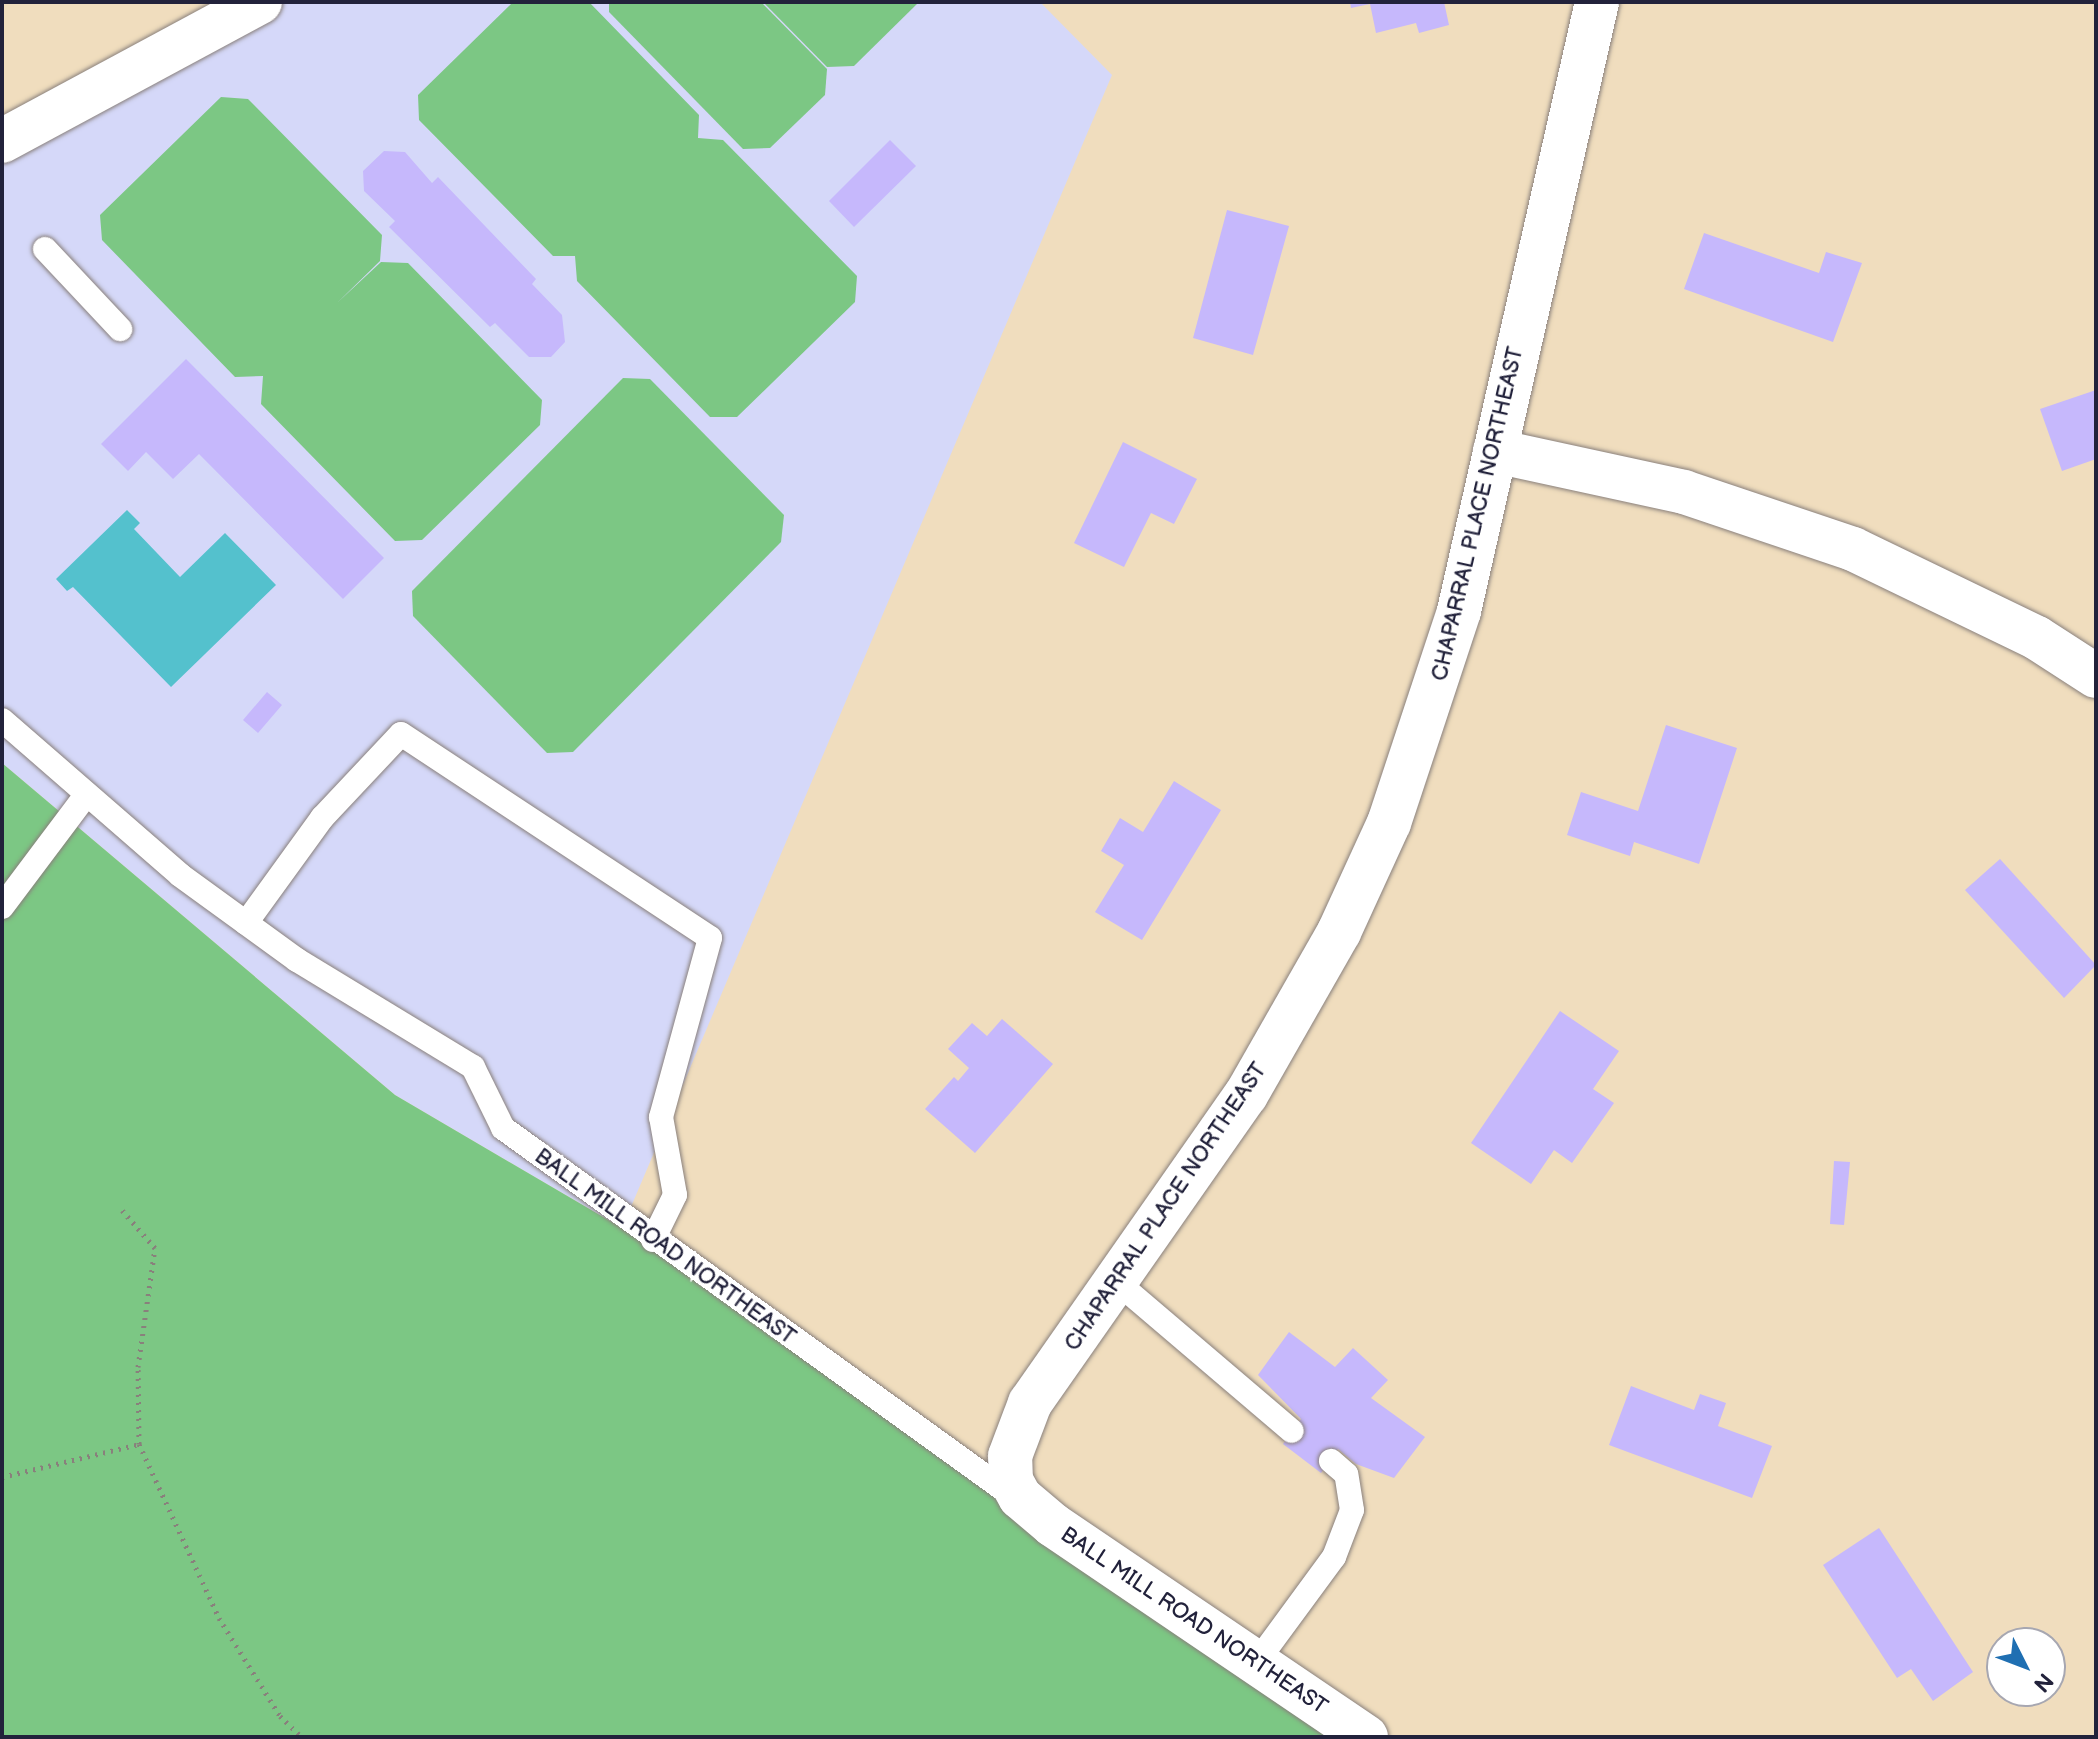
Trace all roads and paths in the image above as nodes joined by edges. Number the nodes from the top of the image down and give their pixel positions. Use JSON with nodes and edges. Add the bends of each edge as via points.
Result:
{"nodes":[{"id":1,"x":260,"y":2,"type":"edge"},
{"id":2,"x":1597,"y":2,"type":"edge"},
{"id":3,"x":2,"y":141,"type":"edge"},
{"id":4,"x":45,"y":249,"type":"dead end"},
{"id":5,"x":120,"y":329,"type":"dead end"},
{"id":6,"x":1495,"y":451,"type":"junction"},
{"id":7,"x":2096,"y":676,"type":"edge"},
{"id":8,"x":2,"y":720,"type":"edge"},
{"id":9,"x":86,"y":795,"type":"junction"},
{"id":10,"x":2,"y":907,"type":"edge"},
{"id":11,"x":246,"y":923,"type":"junction"},
{"id":12,"x":122,"y":1210,"type":"dead end"},
{"id":13,"x":653,"y":1240,"type":"junction"},
{"id":14,"x":1118,"y":1283,"type":"junction"},
{"id":15,"x":1292,"y":1431,"type":"dead end"},
{"id":16,"x":139,"y":1444,"type":"junction"},
{"id":17,"x":1331,"y":1461,"type":"dead end"},
{"id":18,"x":2,"y":1477,"type":"edge"},
{"id":19,"x":1053,"y":1525,"type":"junction"},
{"id":20,"x":1256,"y":1663,"type":"junction"},
{"id":21,"x":302,"y":1737,"type":"edge"},
{"id":22,"x":1366,"y":1737,"type":"edge"}],
"edges":[{"from":1,"to":3,"type":"street"},
{"from":2,"to":6,"type":"street","name":"CHAPARRAL PLACE NORTHEAST"},
{"from":4,"to":5,"type":"lane"},
{"from":6,"to":7,"type":"street","via":[[1684,492],[1853,549],[2037,638]]},
{"from":6,"to":14,"type":"street","name":"CHAPARRAL PLACE NORTHEAST","via":[[1434,696],[1377,850],[1339,932],[1246,1095]]},
{"from":8,"to":9,"type":"lane","name":"BALL MILL ROAD NORTHEAST"},
{"from":9,"to":10,"type":"lane"},
{"from":9,"to":11,"type":"lane","name":"BALL MILL ROAD NORTHEAST"},
{"from":11,"to":13,"type":"lane","name":"BALL MILL ROAD NORTHEAST","via":[[473,1067],[503,1128]]},
{"from":11,"to":13,"type":"lane","via":[[322,818],[401,734],[710,938],[661,1117],[675,1195]]},
{"from":12,"to":16,"type":"path","via":[[155,1248],[138,1367]]},
{"from":13,"to":19,"type":"lane","name":"BALL MILL ROAD NORTHEAST"},
{"from":14,"to":15,"type":"lane"},
{"from":14,"to":19,"type":"street","name":"CHAPARRAL PLACE NORTHEAST","via":[[1030,1403],[1014,1437],[1011,1481],[1020,1497]]},
{"from":16,"to":18,"type":"path"},
{"from":16,"to":21,"type":"path","via":[[219,1618],[280,1716]]},
{"from":17,"to":20,"type":"lane","via":[[1346,1474],[1352,1510],[1319,1584]]},
{"from":19,"to":20,"type":"street","name":"BALL MILL ROAD NORTHEAST"},
{"from":20,"to":22,"type":"street","name":"BALL MILL ROAD NORTHEAST"}]}
